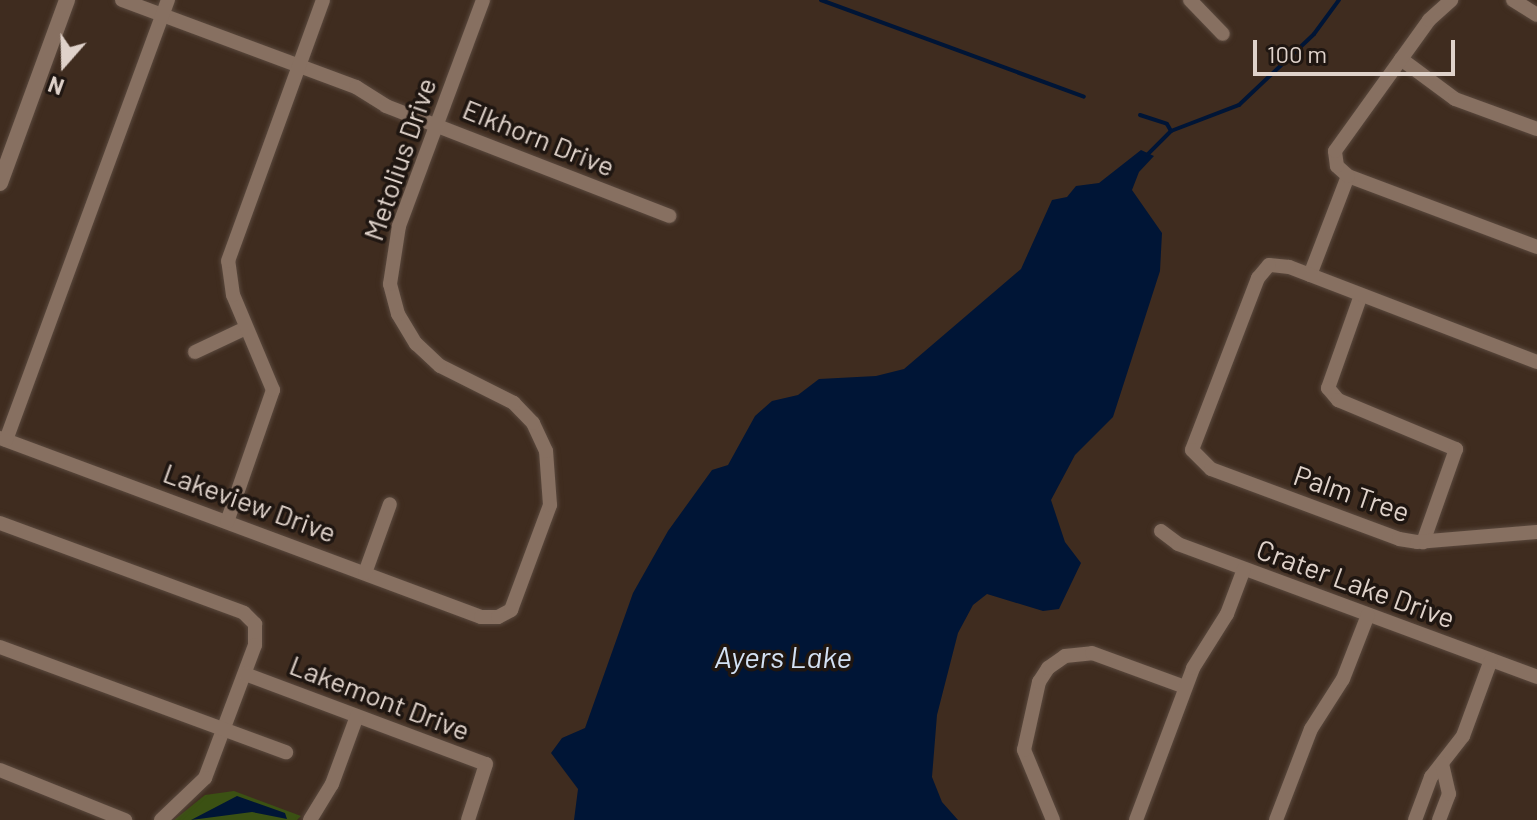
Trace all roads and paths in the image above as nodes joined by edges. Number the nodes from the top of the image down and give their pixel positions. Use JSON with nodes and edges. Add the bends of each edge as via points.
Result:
{"nodes":[{"id":1,"x":67,"y":0,"type":"edge"},
{"id":2,"x":122,"y":0,"type":"edge"},
{"id":3,"x":168,"y":0,"type":"edge"},
{"id":4,"x":323,"y":0,"type":"edge"},
{"id":5,"x":483,"y":0,"type":"edge"},
{"id":6,"x":1190,"y":0,"type":"edge"},
{"id":7,"x":1451,"y":0,"type":"edge"},
{"id":8,"x":1513,"y":0,"type":"edge"},
{"id":9,"x":163,"y":15,"type":"junction"},
{"id":10,"x":1537,"y":15,"type":"edge"},
{"id":11,"x":1223,"y":34,"type":"dead end"},
{"id":12,"x":1401,"y":59,"type":"junction"},
{"id":13,"x":299,"y":65,"type":"junction"},
{"id":14,"x":437,"y":124,"type":"junction"},
{"id":15,"x":1537,"y":129,"type":"edge"},
{"id":16,"x":1348,"y":176,"type":"junction"},
{"id":17,"x":0,"y":183,"type":"edge"},
{"id":18,"x":669,"y":216,"type":"dead end"},
{"id":19,"x":1537,"y":247,"type":"edge"},
{"id":20,"x":1310,"y":275,"type":"junction"},
{"id":21,"x":1361,"y":295,"type":"junction"},
{"id":22,"x":246,"y":328,"type":"junction"},
{"id":23,"x":195,"y":352,"type":"dead end"},
{"id":24,"x":1537,"y":362,"type":"edge"},
{"id":25,"x":3,"y":439,"type":"edge"},
{"id":26,"x":390,"y":504,"type":"dead end"},
{"id":27,"x":227,"y":522,"type":"junction"},
{"id":28,"x":0,"y":523,"type":"edge"},
{"id":29,"x":1161,"y":531,"type":"dead end"},
{"id":30,"x":1537,"y":532,"type":"edge"},
{"id":31,"x":1423,"y":542,"type":"junction"},
{"id":32,"x":1244,"y":569,"type":"junction"},
{"id":33,"x":365,"y":573,"type":"junction"},
{"id":34,"x":1368,"y":615,"type":"junction"},
{"id":35,"x":481,"y":617,"type":"joint"},
{"id":36,"x":0,"y":647,"type":"edge"},
{"id":37,"x":1491,"y":660,"type":"junction"},
{"id":38,"x":245,"y":674,"type":"junction"},
{"id":39,"x":1537,"y":677,"type":"edge"},
{"id":40,"x":1185,"y":687,"type":"junction"},
{"id":41,"x":357,"y":716,"type":"junction"},
{"id":42,"x":224,"y":729,"type":"junction"},
{"id":43,"x":286,"y":752,"type":"dead end"},
{"id":44,"x":1442,"y":764,"type":"junction"},
{"id":45,"x":0,"y":770,"type":"edge"},
{"id":46,"x":125,"y":820,"type":"edge"},
{"id":47,"x":161,"y":820,"type":"edge"},
{"id":48,"x":310,"y":820,"type":"edge"},
{"id":49,"x":468,"y":820,"type":"edge"},
{"id":50,"x":1053,"y":820,"type":"edge"},
{"id":51,"x":1136,"y":820,"type":"edge"},
{"id":52,"x":1276,"y":820,"type":"edge"},
{"id":53,"x":1415,"y":820,"type":"edge"},
{"id":54,"x":1439,"y":820,"type":"edge"}],
"edges":[{"from":1,"to":17,"type":"street"},
{"from":2,"to":9,"type":"street","name":"Elkhorn Drive"},
{"from":3,"to":9,"type":"street"},
{"from":4,"to":13,"type":"street"},
{"from":5,"to":14,"type":"street","name":"Metolius Drive"},
{"from":6,"to":11,"type":"street"},
{"from":7,"to":12,"type":"street"},
{"from":8,"to":10,"type":"street"},
{"from":9,"to":13,"type":"street","name":"Elkhorn Drive"},
{"from":9,"to":25,"type":"street"},
{"from":12,"to":15,"type":"street","via":[[1455,99]]},
{"from":12,"to":16,"type":"street","via":[[1335,151],[1337,166]]},
{"from":13,"to":14,"type":"street","name":"Elkhorn Drive"},
{"from":13,"to":22,"type":"street","via":[[229,251],[230,285]]},
{"from":14,"to":18,"type":"street","name":"Elkhorn Drive"},
{"from":14,"to":35,"type":"street","name":"Metolius Drive","via":[[392,250],[390,284],[398,314],[429,357],[503,395],[526,414],[546,451],[552,480],[548,514],[516,604],[505,615]]},
{"from":16,"to":19,"type":"street"},
{"from":16,"to":20,"type":"street"},
{"from":20,"to":21,"type":"street"},
{"from":20,"to":31,"type":"street","name":"Palm Tree","via":[[1275,264],[1261,273],[1193,454],[1202,464],[1399,539]]},
{"from":21,"to":24,"type":"street"},
{"from":21,"to":31,"type":"street","via":[[1328,388],[1342,403],[1456,449]]},
{"from":22,"to":23,"type":"street"},
{"from":22,"to":27,"type":"street","via":[[273,390]]},
{"from":25,"to":27,"type":"street","name":"Lakeview Drive"},
{"from":26,"to":33,"type":"street"},
{"from":27,"to":33,"type":"street","name":"Lakeview Drive"},
{"from":28,"to":38,"type":"street","via":[[244,613],[255,624],[257,636]]},
{"from":29,"to":32,"type":"street","name":"Crater Lake Drive","via":[[1178,544]]},
{"from":30,"to":31,"type":"street","name":"Palm Tree"},
{"from":32,"to":34,"type":"street","name":"Crater Lake Drive"},
{"from":32,"to":40,"type":"street","via":[[1227,614]]},
{"from":33,"to":35,"type":"street","name":"Lakeview Drive"},
{"from":34,"to":37,"type":"street","name":"Crater Lake Drive"},
{"from":34,"to":52,"type":"street","via":[[1343,679],[1311,729]]},
{"from":36,"to":42,"type":"street"},
{"from":37,"to":39,"type":"street","name":"Crater Lake Drive"},
{"from":37,"to":44,"type":"street","via":[[1463,736]]},
{"from":38,"to":41,"type":"street","name":"Lakemont Drive"},
{"from":38,"to":42,"type":"street"},
{"from":40,"to":50,"type":"street","via":[[1092,653],[1066,655],[1048,668],[1039,682],[1024,750]]},
{"from":40,"to":51,"type":"street"},
{"from":41,"to":48,"type":"street","via":[[332,784]]},
{"from":41,"to":49,"type":"street","name":"Lakemont Drive","via":[[486,764]]},
{"from":42,"to":43,"type":"street"},
{"from":42,"to":47,"type":"street","via":[[205,778]]},
{"from":44,"to":53,"type":"street","via":[[1431,777]]},
{"from":44,"to":54,"type":"street","via":[[1449,787]]},
{"from":45,"to":46,"type":"street"}]}
